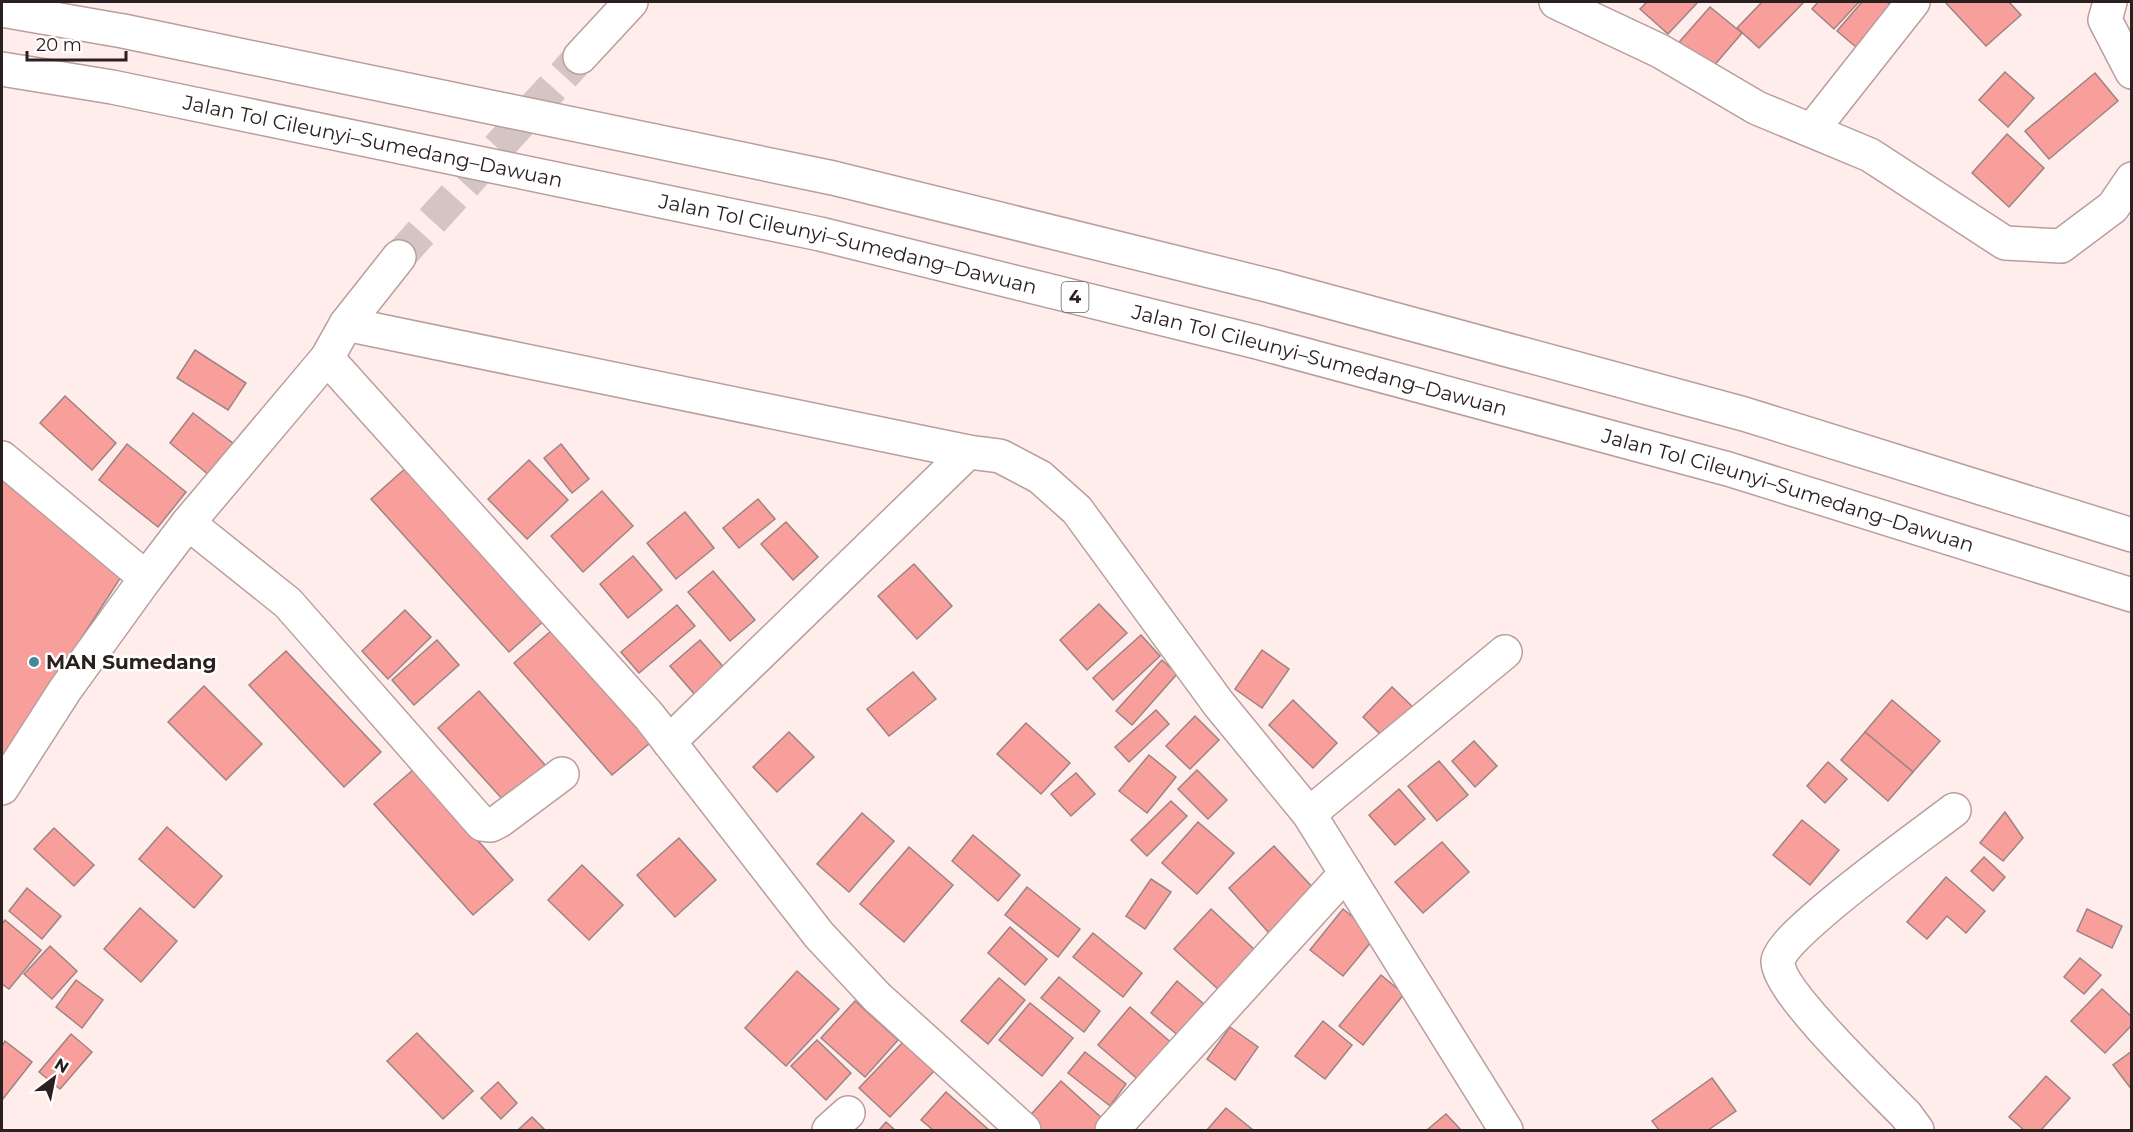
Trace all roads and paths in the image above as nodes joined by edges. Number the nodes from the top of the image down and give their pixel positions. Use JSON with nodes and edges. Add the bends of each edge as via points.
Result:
{"nodes":[{"id":1,"x":631,"y":2,"type":"edge"},
{"id":2,"x":1556,"y":2,"type":"edge"},
{"id":3,"x":1913,"y":2,"type":"edge"},
{"id":4,"x":2110,"y":2,"type":"edge"},
{"id":5,"x":2,"y":10,"type":"edge"},
{"id":6,"x":580,"y":57,"type":"tunnel mouth"},
{"id":7,"x":2,"y":69,"type":"edge"},
{"id":8,"x":2132,"y":72,"type":"edge"},
{"id":9,"x":1812,"y":130,"type":"junction"},
{"id":10,"x":2132,"y":179,"type":"edge"},
{"id":11,"x":399,"y":257,"type":"tunnel mouth"},
{"id":12,"x":346,"y":324,"type":"junction"},
{"id":13,"x":327,"y":358,"type":"junction"},
{"id":14,"x":968,"y":452,"type":"junction"},
{"id":15,"x":2,"y":458,"type":"edge"},
{"id":16,"x":188,"y":523,"type":"junction"},
{"id":17,"x":2132,"y":535,"type":"edge"},
{"id":18,"x":146,"y":578,"type":"junction"},
{"id":19,"x":2132,"y":595,"type":"edge"},
{"id":20,"x":1505,"y":652,"type":"dead end"},
{"id":21,"x":669,"y":741,"type":"junction"},
{"id":22,"x":562,"y":774,"type":"dead end"},
{"id":23,"x":2,"y":788,"type":"edge"},
{"id":24,"x":1954,"y":810,"type":"dead end"},
{"id":25,"x":1309,"y":814,"type":"junction"},
{"id":26,"x":1346,"y":873,"type":"junction"},
{"id":27,"x":1024,"y":1131,"type":"edge"},
{"id":28,"x":1112,"y":1131,"type":"edge"},
{"id":29,"x":1506,"y":1131,"type":"edge"},
{"id":30,"x":1917,"y":1131,"type":"edge"}],
"edges":[{"from":1,"to":6,"type":"main road"},
{"from":2,"to":9,"type":"main road","via":[[1660,51],[1757,108]]},
{"from":3,"to":9,"type":"main road"},
{"from":4,"to":8,"type":"main road","via":[[2105,20]]},
{"from":5,"to":17,"type":"main road","via":[[123,31],[833,178],[1271,286],[1744,414]]},
{"from":7,"to":19,"type":"main road","name":"Jalan Tol Cileunyi–Sumedang–Dawuan","number":"4","via":[[112,87],[820,234],[1165,319],[1728,469]]},
{"from":9,"to":10,"type":"main road","via":[[1870,155],[2005,243],[2061,246],[2113,207]]},
{"from":11,"to":12,"type":"main road"},
{"from":12,"to":13,"type":"main road"},
{"from":12,"to":14,"type":"main road"},
{"from":13,"to":16,"type":"main road"},
{"from":13,"to":21,"type":"main road"},
{"from":14,"to":21,"type":"main road"},
{"from":14,"to":25,"type":"main road","via":[[1000,456],[1040,477],[1077,510],[1218,703]]},
{"from":15,"to":18,"type":"main road"},
{"from":16,"to":18,"type":"main road"},
{"from":16,"to":22,"type":"main road","via":[[288,603],[482,824],[500,821]]},
{"from":18,"to":23,"type":"main road","via":[[65,690]]},
{"from":20,"to":25,"type":"main road"},
{"from":21,"to":27,"type":"main road","via":[[819,935],[877,997]]},
{"from":24,"to":30,"type":"main road","via":[[1806,924],[1778,959],[1779,969],[1805,1009]]},
{"from":25,"to":26,"type":"main road"},
{"from":26,"to":28,"type":"main road"},
{"from":26,"to":29,"type":"main road"}]}
